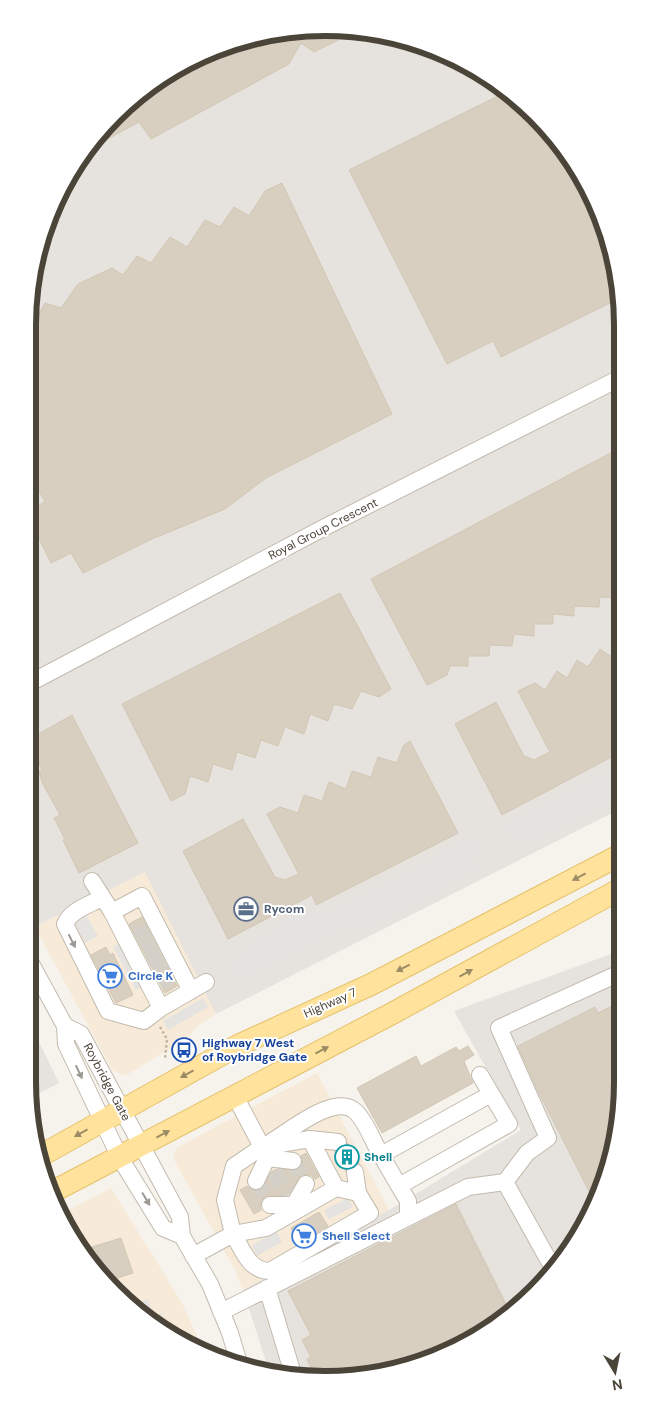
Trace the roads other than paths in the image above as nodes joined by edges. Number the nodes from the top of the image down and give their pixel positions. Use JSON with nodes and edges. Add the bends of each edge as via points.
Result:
{"nodes":[{"id":1,"x":614,"y":381,"type":"edge"},
{"id":2,"x":36,"y":680,"type":"edge"},
{"id":3,"x":614,"y":858,"type":"edge"},
{"id":4,"x":92,"y":881,"type":"dead end"},
{"id":5,"x":614,"y":892,"type":"edge"},
{"id":6,"x":102,"y":898,"type":"junction"},
{"id":7,"x":112,"y":912,"type":"junction"},
{"id":8,"x":154,"y":956,"type":"junction"},
{"id":9,"x":36,"y":973,"type":"edge"},
{"id":10,"x":614,"y":976,"type":"edge"},
{"id":11,"x":206,"y":982,"type":"dead end"},
{"id":12,"x":190,"y":991,"type":"junction"},
{"id":13,"x":157,"y":1011,"type":"junction"},
{"id":14,"x":65,"y":1026,"type":"junction"},
{"id":15,"x":480,"y":1075,"type":"dead end"},
{"id":16,"x":491,"y":1094,"type":"junction"},
{"id":17,"x":235,"y":1096,"type":"junction"},
{"id":18,"x":122,"y":1110,"type":"junction"},
{"id":19,"x":102,"y":1121,"type":"junction"},
{"id":20,"x":310,"y":1138,"type":"junction"},
{"id":21,"x":338,"y":1142,"type":"dead end"},
{"id":22,"x":140,"y":1147,"type":"junction"},
{"id":23,"x":45,"y":1153,"type":"edge"},
{"id":24,"x":381,"y":1155,"type":"junction"},
{"id":25,"x":120,"y":1158,"type":"junction"},
{"id":26,"x":268,"y":1159,"type":"junction"},
{"id":27,"x":293,"y":1161,"type":"dead end"},
{"id":28,"x":355,"y":1172,"type":"tunnel mouth"},
{"id":29,"x":256,"y":1181,"type":"dead end"},
{"id":30,"x":504,"y":1182,"type":"junction"},
{"id":31,"x":306,"y":1184,"type":"dead end"},
{"id":32,"x":399,"y":1186,"type":"junction"},
{"id":33,"x":336,"y":1188,"type":"junction"},
{"id":34,"x":57,"y":1189,"type":"edge"},
{"id":35,"x":358,"y":1193,"type":"junction"},
{"id":36,"x":292,"y":1203,"type":"junction"},
{"id":37,"x":270,"y":1205,"type":"dead end"},
{"id":38,"x":408,"y":1217,"type":"junction"},
{"id":39,"x":233,"y":1234,"type":"junction"},
{"id":40,"x":182,"y":1236,"type":"junction"},
{"id":41,"x":193,"y":1256,"type":"junction"},
{"id":42,"x":550,"y":1263,"type":"edge"},
{"id":43,"x":267,"y":1288,"type":"junction"},
{"id":44,"x":221,"y":1312,"type":"junction"},
{"id":45,"x":237,"y":1357,"type":"edge"},
{"id":46,"x":291,"y":1368,"type":"edge"}],
"edges":[{"from":1,"to":2,"type":"street","name":"Royal Group Crescent","via":[[329,525]]},
{"from":3,"to":18,"type":"main road","name":"Highway 7","one_way":true,"via":[[372,984],[237,1046]]},
{"from":4,"to":6,"type":"street"},
{"from":17,"to":5,"type":"main road","one_way":true},
{"from":6,"to":7,"type":"street"},
{"from":6,"to":13,"type":"street","one_way":true,"via":[[68,918],[66,929],[108,1011],[144,1021]]},
{"from":7,"to":8,"type":"street"},
{"from":7,"to":8,"type":"street","via":[[142,896]]},
{"from":8,"to":12,"type":"street"},
{"from":8,"to":13,"type":"street"},
{"from":9,"to":14,"type":"street","name":"Roybridge Gate"},
{"from":10,"to":30,"type":"street","via":[[499,1028],[548,1138],[527,1153]]},
{"from":11,"to":12,"type":"street"},
{"from":12,"to":13,"type":"street"},
{"from":14,"to":18,"type":"street","name":"Roybridge Gate","via":[[81,1034]]},
{"from":14,"to":19,"type":"street","name":"Roybridge Gate","one_way":true,"via":[[66,1044]]},
{"from":15,"to":16,"type":"street"},
{"from":16,"to":24,"type":"street"},
{"from":16,"to":32,"type":"street","via":[[509,1124]]},
{"from":22,"to":17,"type":"main road","one_way":true},
{"from":17,"to":26,"type":"street"},
{"from":18,"to":19,"type":"main road","name":"Highway 7"},
{"from":18,"to":22,"type":"street","name":"Roybridge Gate"},
{"from":19,"to":23,"type":"main road","name":"Highway 7","one_way":true},
{"from":19,"to":25,"type":"street","name":"Roybridge Gate"},
{"from":20,"to":21,"type":"street"},
{"from":20,"to":26,"type":"street"},
{"from":20,"to":33,"type":"street"},
{"from":22,"to":25,"type":"main road"},
{"from":22,"to":40,"type":"street","name":"Roybridge Gate","via":[[180,1216]]},
{"from":24,"to":26,"type":"street","via":[[359,1116],[347,1106],[339,1105],[324,1110]]},
{"from":24,"to":32,"type":"street"},
{"from":25,"to":34,"type":"main road"},
{"from":25,"to":40,"type":"street","name":"Roybridge Gate","one_way":true,"via":[[163,1228]]},
{"from":26,"to":27,"type":"street"},
{"from":26,"to":29,"type":"street"},
{"from":26,"to":39,"type":"street","via":[[234,1166],[225,1200]]},
{"from":28,"to":35,"type":"street"},
{"from":30,"to":38,"type":"street","via":[[468,1187]]},
{"from":30,"to":42,"type":"street"},
{"from":31,"to":36,"type":"street"},
{"from":32,"to":38,"type":"street","via":[[408,1201]]},
{"from":33,"to":35,"type":"street"},
{"from":33,"to":36,"type":"street"},
{"from":35,"to":39,"type":"street","via":[[370,1213],[270,1271],[253,1267]]},
{"from":36,"to":37,"type":"street"},
{"from":36,"to":39,"type":"street","via":[[266,1228]]},
{"from":38,"to":43,"type":"street"},
{"from":39,"to":41,"type":"street"},
{"from":40,"to":41,"type":"street"},
{"from":41,"to":44,"type":"street","via":[[210,1284]]},
{"from":43,"to":44,"type":"street"},
{"from":43,"to":46,"type":"street"},
{"from":44,"to":45,"type":"street"}]}
